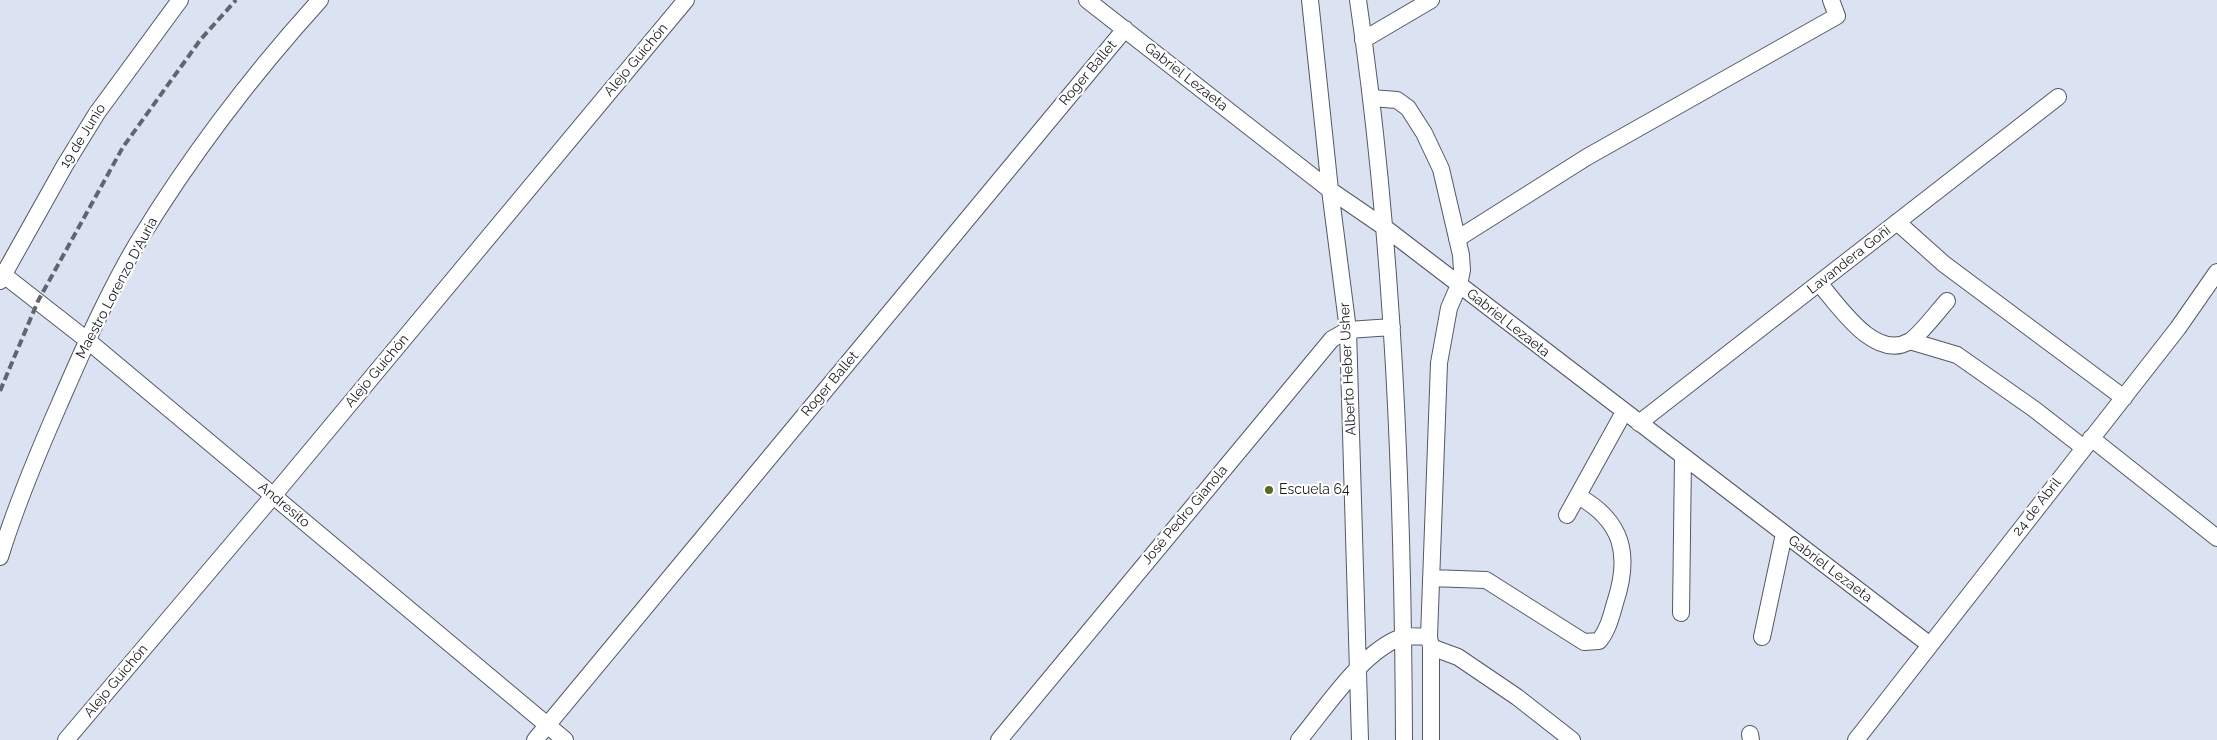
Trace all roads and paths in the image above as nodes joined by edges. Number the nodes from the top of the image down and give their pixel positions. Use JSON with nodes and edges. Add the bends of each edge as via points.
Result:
{"nodes":[{"id":1,"x":180,"y":0,"type":"edge"},
{"id":2,"x":320,"y":0,"type":"edge"},
{"id":3,"x":686,"y":0,"type":"edge"},
{"id":4,"x":1087,"y":0,"type":"edge"},
{"id":5,"x":1310,"y":0,"type":"edge"},
{"id":6,"x":1358,"y":0,"type":"edge"},
{"id":7,"x":1431,"y":0,"type":"edge"},
{"id":8,"x":1831,"y":0,"type":"edge"},
{"id":9,"x":1125,"y":29,"type":"junction"},
{"id":10,"x":1364,"y":40,"type":"junction"},
{"id":11,"x":2058,"y":96,"type":"dead end"},
{"id":12,"x":1371,"y":98,"type":"junction"},
{"id":13,"x":1330,"y":190,"type":"junction"},
{"id":14,"x":1897,"y":222,"type":"junction"},
{"id":15,"x":1384,"y":227,"type":"junction"},
{"id":16,"x":1457,"y":239,"type":"junction"},
{"id":17,"x":2217,"y":272,"type":"edge"},
{"id":18,"x":1,"y":276,"type":"edge"},
{"id":19,"x":1819,"y":283,"type":"junction"},
{"id":20,"x":1459,"y":285,"type":"junction"},
{"id":21,"x":1947,"y":301,"type":"dead end"},
{"id":22,"x":1392,"y":327,"type":"junction"},
{"id":23,"x":1348,"y":330,"type":"junction"},
{"id":24,"x":87,"y":340,"type":"junction"},
{"id":25,"x":1910,"y":341,"type":"junction"},
{"id":26,"x":2124,"y":398,"type":"junction"},
{"id":27,"x":1624,"y":412,"type":"junction"},
{"id":28,"x":1639,"y":423,"type":"junction"},
{"id":29,"x":2087,"y":443,"type":"junction"},
{"id":30,"x":1683,"y":457,"type":"junction"},
{"id":31,"x":273,"y":496,"type":"junction"},
{"id":32,"x":1578,"y":496,"type":"junction"},
{"id":33,"x":1567,"y":515,"type":"dead end"},
{"id":34,"x":1784,"y":534,"type":"junction"},
{"id":35,"x":2217,"y":538,"type":"edge"},
{"id":36,"x":0,"y":557,"type":"edge"},
{"id":37,"x":1431,"y":578,"type":"junction"},
{"id":38,"x":1681,"y":613,"type":"dead end"},
{"id":39,"x":1404,"y":636,"type":"junction"},
{"id":40,"x":1762,"y":637,"type":"dead end"},
{"id":41,"x":1430,"y":642,"type":"junction"},
{"id":42,"x":1930,"y":645,"type":"junction"},
{"id":43,"x":1359,"y":668,"type":"junction"},
{"id":44,"x":547,"y":725,"type":"junction"},
{"id":45,"x":66,"y":740,"type":"edge"},
{"id":46,"x":535,"y":740,"type":"edge"},
{"id":47,"x":566,"y":740,"type":"edge"},
{"id":48,"x":999,"y":740,"type":"edge"},
{"id":49,"x":1299,"y":740,"type":"edge"},
{"id":50,"x":1360,"y":740,"type":"edge"},
{"id":51,"x":1404,"y":740,"type":"edge"},
{"id":52,"x":1431,"y":740,"type":"edge"},
{"id":53,"x":1572,"y":740,"type":"edge"},
{"id":54,"x":1856,"y":740,"type":"edge"}],
"edges":[{"from":1,"to":18,"type":"street","name":"19 de Junio","via":[[97,113]]},
{"from":2,"to":24,"type":"street","name":"Maestro Lorenzo D'Auria","via":[[248,82],[186,167],[138,244]]},
{"from":3,"to":31,"type":"street","name":"Alejo Guichón"},
{"from":4,"to":9,"type":"street","name":"Gabriel Lezaeta"},
{"from":5,"to":13,"type":"street","name":"Alberto Heber Usher"},
{"from":6,"to":10,"type":"street"},
{"from":7,"to":10,"type":"street"},
{"from":8,"to":16,"type":"street","via":[[1837,16],[1587,157]]},
{"from":9,"to":13,"type":"street","name":"Gabriel Lezaeta"},
{"from":9,"to":44,"type":"street","name":"Roger Ballet"},
{"from":10,"to":12,"type":"street"},
{"from":11,"to":14,"type":"street","name":"Lavandera Goñi"},
{"from":12,"to":15,"type":"street"},
{"from":12,"to":16,"type":"street","via":[[1397,100],[1408,108],[1424,133],[1441,169]]},
{"from":13,"to":15,"type":"street","name":"Gabriel Lezaeta"},
{"from":13,"to":23,"type":"street","name":"Alberto Heber Usher"},
{"from":14,"to":19,"type":"street","name":"Lavandera Goñi"},
{"from":14,"to":26,"type":"street","via":[[1944,264]]},
{"from":15,"to":20,"type":"street","name":"Gabriel Lezaeta"},
{"from":15,"to":22,"type":"street"},
{"from":16,"to":20,"type":"street","via":[[1462,255]]},
{"from":17,"to":26,"type":"street","name":"24 de Abril"},
{"from":18,"to":24,"type":"street","name":"Andresito"},
{"from":19,"to":25,"type":"street","via":[[1864,335],[1881,344],[1895,346]]},
{"from":19,"to":28,"type":"street","name":"Lavandera Goñi"},
{"from":20,"to":27,"type":"street","name":"Gabriel Lezaeta"},
{"from":20,"to":37,"type":"street","via":[[1449,308],[1439,363]]},
{"from":21,"to":25,"type":"street"},
{"from":22,"to":23,"type":"street"},
{"from":22,"to":39,"type":"street"},
{"from":23,"to":43,"type":"street","name":"Alberto Heber Usher"},
{"from":23,"to":48,"type":"street","name":"José Pedro Gianola","via":[[1332,339]]},
{"from":24,"to":31,"type":"street","name":"Andresito"},
{"from":24,"to":36,"type":"street","name":"Maestro Lorenzo D'Auria","via":[[37,456]]},
{"from":25,"to":29,"type":"street","via":[[1957,355]]},
{"from":26,"to":29,"type":"street","name":"24 de Abril"},
{"from":27,"to":28,"type":"street","name":"Gabriel Lezaeta"},
{"from":27,"to":32,"type":"street"},
{"from":28,"to":30,"type":"street","name":"Gabriel Lezaeta"},
{"from":29,"to":35,"type":"street"},
{"from":29,"to":42,"type":"street","name":"24 de Abril"},
{"from":30,"to":34,"type":"street","name":"Gabriel Lezaeta"},
{"from":30,"to":38,"type":"street"},
{"from":31,"to":44,"type":"street","name":"Andresito"},
{"from":31,"to":45,"type":"street","name":"Alejo Guichón"},
{"from":32,"to":33,"type":"street"},
{"from":32,"to":37,"type":"street","via":[[1606,516],[1616,531],[1622,550],[1619,592],[1606,633],[1598,641],[1584,642],[1486,580]]},
{"from":34,"to":40,"type":"street"},
{"from":34,"to":42,"type":"street","name":"Gabriel Lezaeta"},
{"from":37,"to":41,"type":"street"},
{"from":39,"to":41,"type":"street"},
{"from":39,"to":43,"type":"street","via":[[1376,651]]},
{"from":39,"to":51,"type":"street"},
{"from":41,"to":52,"type":"street"},
{"from":41,"to":53,"type":"street","via":[[1517,697]]},
{"from":42,"to":54,"type":"street","name":"24 de Abril"},
{"from":43,"to":49,"type":"street"},
{"from":43,"to":50,"type":"street","name":"Alberto Heber Usher"},
{"from":44,"to":46,"type":"street","name":"Roger Ballet"},
{"from":44,"to":47,"type":"street","name":"Andresito"}]}
